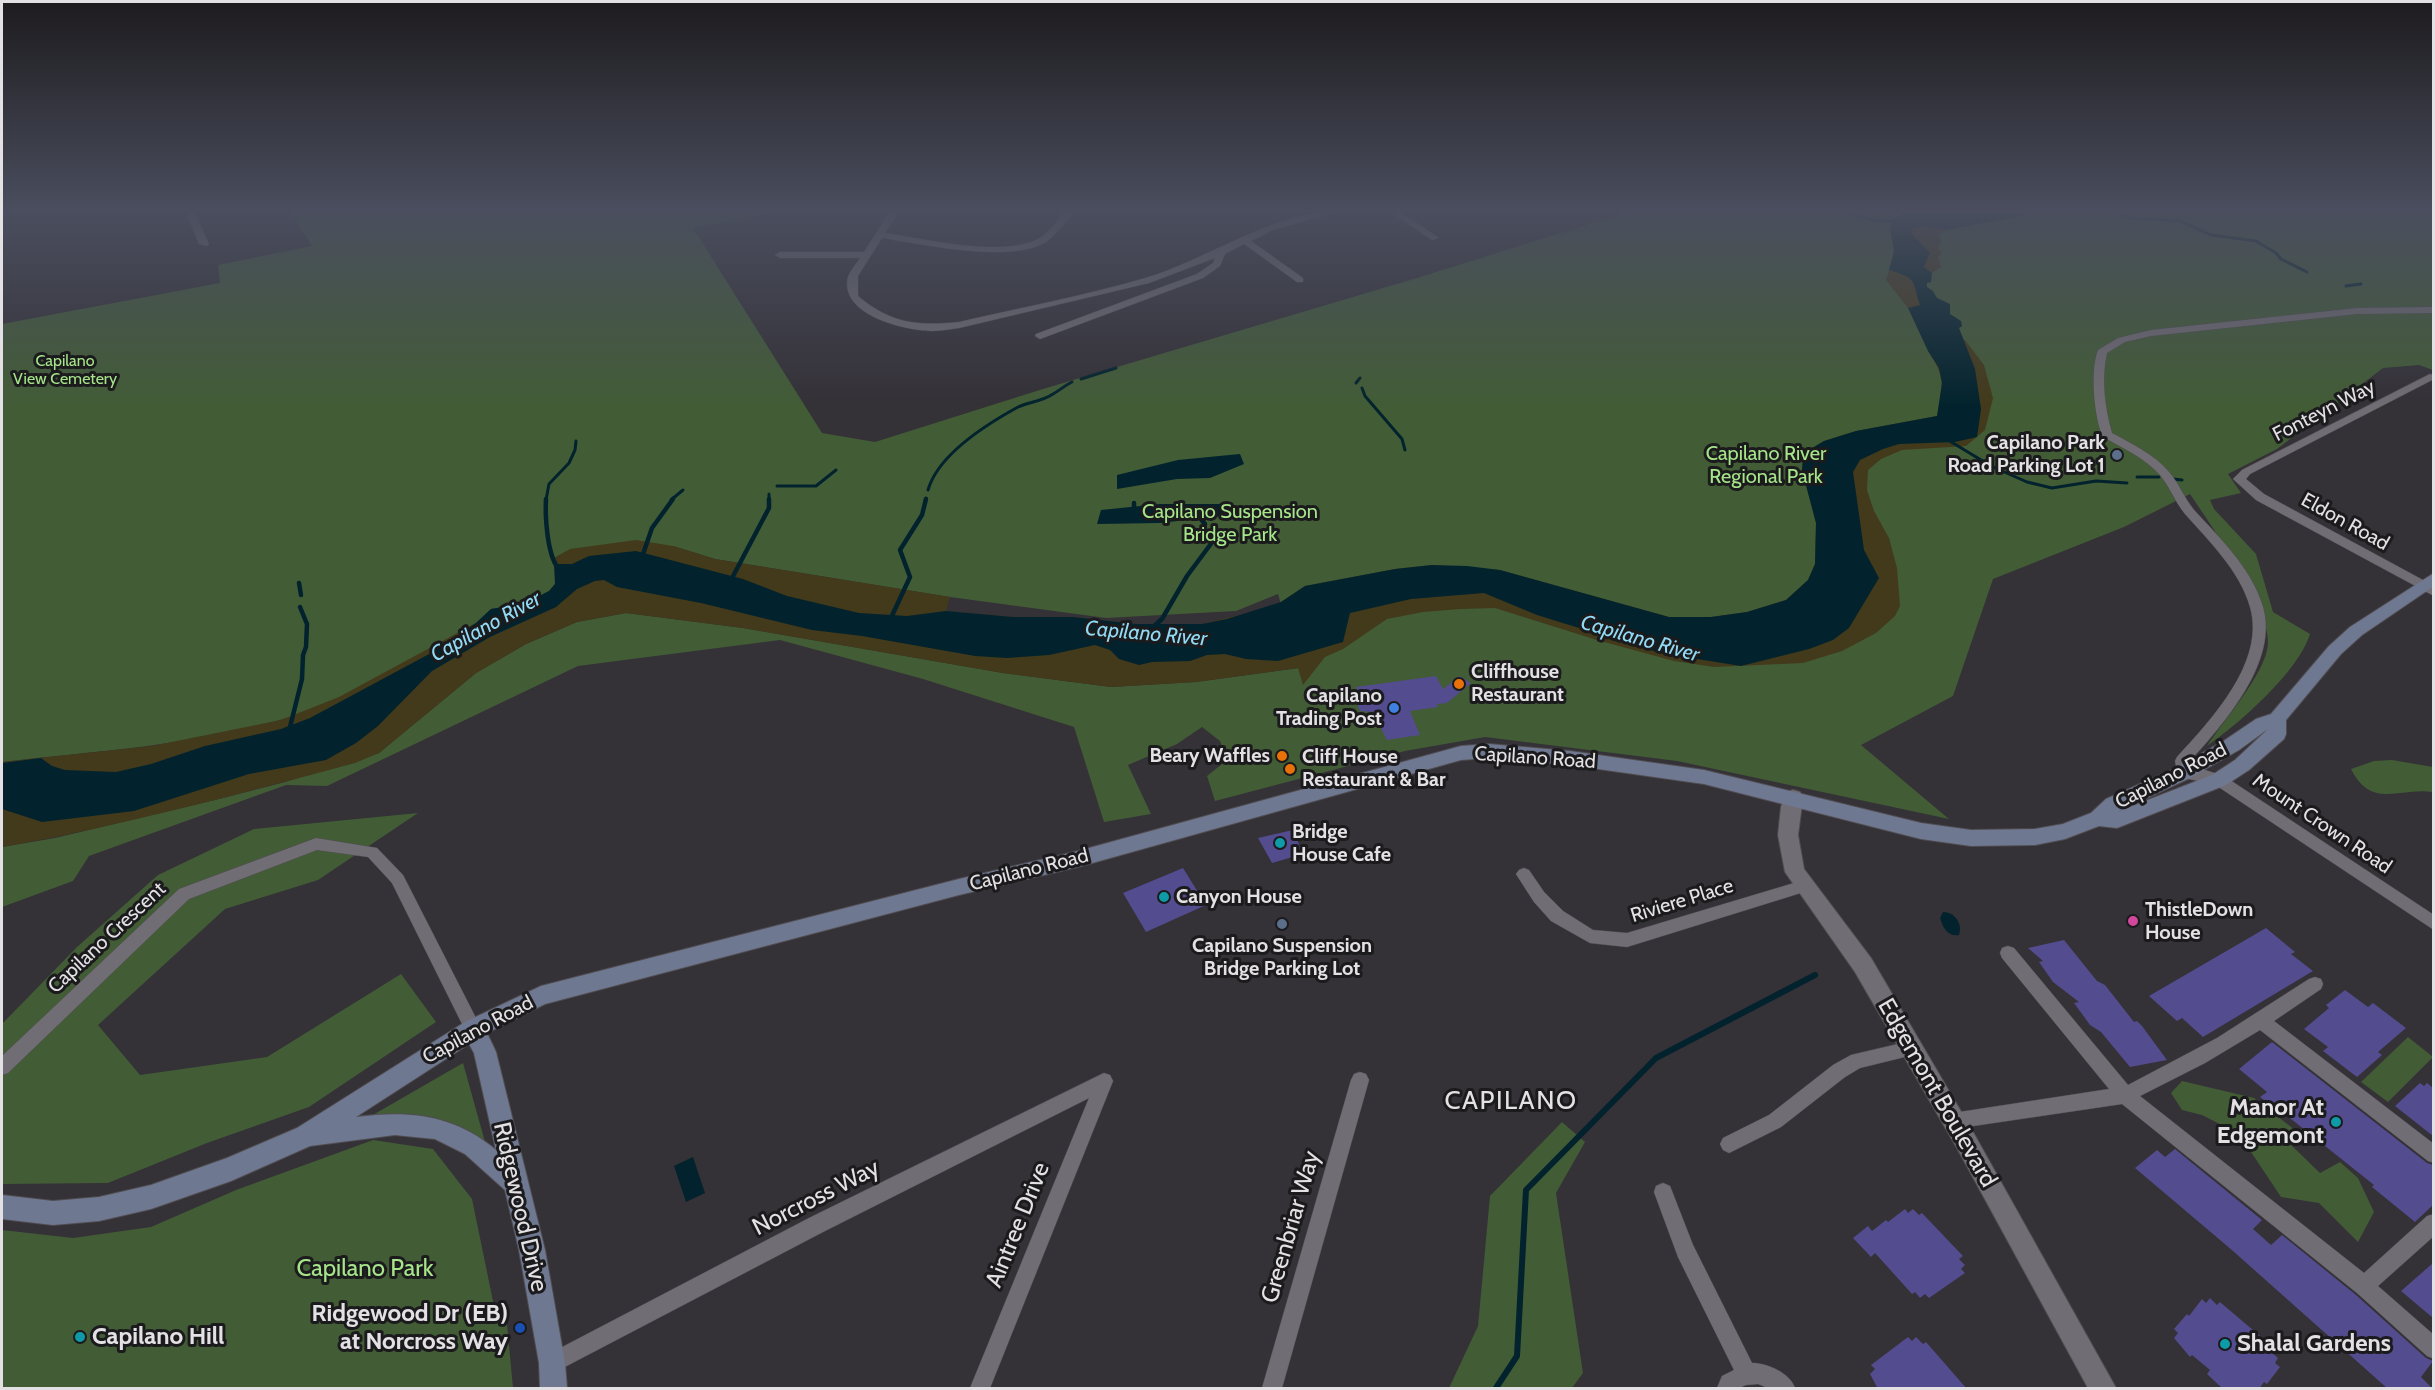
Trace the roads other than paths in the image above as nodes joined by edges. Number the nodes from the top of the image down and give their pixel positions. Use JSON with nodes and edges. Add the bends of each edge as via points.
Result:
{"nodes":[{"id":1,"x":855,"y":276,"type":"edge"},
{"id":2,"x":1159,"y":276,"type":"edge"},
{"id":3,"x":1200,"y":276,"type":"edge"},
{"id":4,"x":1294,"y":276,"type":"edge"},
{"id":5,"x":1300,"y":280,"type":"dead end"},
{"id":6,"x":2433,"y":310,"type":"edge"},
{"id":7,"x":1040,"y":336,"type":"dead end"},
{"id":8,"x":2430,"y":377,"type":"dead end"},
{"id":9,"x":2241,"y":482,"type":"joint"},
{"id":10,"x":2429,"y":586,"type":"edge"},
{"id":11,"x":2277,"y":719,"type":"junction"},
{"id":12,"x":2240,"y":740,"type":"junction"},
{"id":13,"x":2182,"y":773,"type":"junction"},
{"id":14,"x":2219,"y":780,"type":"junction"},
{"id":15,"x":1793,"y":797,"type":"junction"},
{"id":16,"x":2139,"y":812,"type":"junction"},
{"id":17,"x":2098,"y":818,"type":"junction"},
{"id":18,"x":1524,"y":873,"type":"dead end"},
{"id":19,"x":1804,"y":886,"type":"junction"},
{"id":20,"x":2433,"y":924,"type":"edge"},
{"id":21,"x":2008,"y":953,"type":"dead end"},
{"id":22,"x":2315,"y":984,"type":"dead end"},
{"id":23,"x":2262,"y":1021,"type":"junction"},
{"id":24,"x":473,"y":1029,"type":"junction"},
{"id":25,"x":1911,"y":1049,"type":"junction"},
{"id":26,"x":2,"y":1067,"type":"edge"},
{"id":27,"x":1360,"y":1080,"type":"dead end"},
{"id":28,"x":1104,"y":1081,"type":"joint"},
{"id":29,"x":2125,"y":1095,"type":"junction"},
{"id":30,"x":1953,"y":1121,"type":"junction"},
{"id":31,"x":305,"y":1136,"type":"junction"},
{"id":32,"x":1730,"y":1144,"type":"dead end"},
{"id":33,"x":2433,"y":1155,"type":"edge"},
{"id":34,"x":515,"y":1182,"type":"junction"},
{"id":35,"x":1662,"y":1192,"type":"dead end"},
{"id":36,"x":2,"y":1207,"type":"edge"},
{"id":37,"x":2433,"y":1223,"type":"edge"},
{"id":38,"x":2364,"y":1286,"type":"junction"},
{"id":39,"x":2433,"y":1349,"type":"edge"},
{"id":40,"x":552,"y":1363,"type":"junction"},
{"id":41,"x":1746,"y":1373,"type":"junction"},
{"id":42,"x":554,"y":1389,"type":"edge"},
{"id":43,"x":980,"y":1389,"type":"edge"},
{"id":44,"x":1272,"y":1389,"type":"edge"},
{"id":45,"x":1727,"y":1389,"type":"edge"},
{"id":46,"x":1785,"y":1389,"type":"edge"},
{"id":47,"x":2103,"y":1389,"type":"edge"}],
"edges":[{"from":1,"to":2,"type":"street","via":[[851,283],[857,301],[884,319],[931,328],[959,325]]},
{"from":3,"to":7,"type":"street"},
{"from":4,"to":5,"type":"street"},
{"from":6,"to":13,"type":"street","via":[[2357,311],[2151,333],[2122,340],[2102,351],[2100,404],[2107,435],[2162,471],[2182,504],[2217,540],[2257,607],[2260,641],[2255,656],[2234,697],[2205,737],[2181,761]]},
{"from":8,"to":9,"type":"street","name":"Fonteyn Way","via":[[2246,472],[2240,476]]},
{"from":9,"to":10,"type":"street","name":"Eldon Road","via":[[2260,497]]},
{"from":10,"to":11,"type":"main road","name":"Capilano Road","via":[[2356,631]]},
{"from":11,"to":12,"type":"main road","name":"Capilano Road","via":[[2262,724]]},
{"from":11,"to":14,"type":"main road","name":"Capilano Road","via":[[2277,734]]},
{"from":12,"to":13,"type":"main road","name":"Capilano Road"},
{"from":12,"to":14,"type":"main road","via":[[2234,760],[2219,768]]},
{"from":13,"to":14,"type":"street","name":"Mount Crown Road"},
{"from":13,"to":16,"type":"main road","via":[[2175,787],[2144,800]]},
{"from":13,"to":17,"type":"main road","name":"Capilano Road","via":[[2113,804]]},
{"from":14,"to":16,"type":"main road","name":"Capilano Road"},
{"from":14,"to":20,"type":"street","name":"Mount Crown Road"},
{"from":15,"to":17,"type":"main road","name":"Capilano Road","via":[[1922,831],[1971,838],[2035,837]]},
{"from":15,"to":19,"type":"street","name":"Edgemont Boulevard","via":[[1786,828],[1795,872]]},
{"from":15,"to":24,"type":"main road","name":"Capilano Road","via":[[1704,777],[1570,758],[1489,751],[1461,753],[1078,859],[556,992],[520,1004]]},
{"from":16,"to":17,"type":"main road","name":"Capilano Road","via":[[2117,820]]},
{"from":18,"to":19,"type":"street","name":"Riviere Place","via":[[1557,916],[1590,936],[1627,940]]},
{"from":19,"to":25,"type":"street","name":"Edgemont Boulevard","via":[[1863,965]]},
{"from":21,"to":29,"type":"street"},
{"from":22,"to":23,"type":"street"},
{"from":23,"to":29,"type":"street"},
{"from":23,"to":33,"type":"street"},
{"from":24,"to":26,"type":"street","name":"Capilano Crescent","via":[[398,879],[372,852],[316,844],[184,894]]},
{"from":24,"to":31,"type":"main road","name":"Capilano Road"},
{"from":24,"to":34,"type":"main road","name":"Ridgewood Drive","via":[[485,1052]]},
{"from":25,"to":30,"type":"street","name":"Edgemont Boulevard"},
{"from":25,"to":32,"type":"street","via":[[1857,1061],[1774,1121]]},
{"from":27,"to":44,"type":"street","name":"Greenbriar Way"},
{"from":28,"to":40,"type":"street","name":"Norcross Way"},
{"from":28,"to":43,"type":"street","name":"Aintree Drive"},
{"from":29,"to":30,"type":"street"},
{"from":29,"to":38,"type":"street"},
{"from":30,"to":47,"type":"street","name":"Edgemont Boulevard"},
{"from":31,"to":34,"type":"main road","via":[[386,1124],[423,1125],[472,1144]]},
{"from":31,"to":36,"type":"main road","name":"Capilano Road","via":[[231,1169],[123,1204],[53,1213]]},
{"from":34,"to":40,"type":"main road","name":"Ridgewood Drive","via":[[532,1250]]},
{"from":35,"to":41,"type":"street","via":[[1685,1250]]},
{"from":37,"to":38,"type":"street"},
{"from":38,"to":39,"type":"street"},
{"from":40,"to":42,"type":"main road","name":"Ridgewood Drive"},
{"from":41,"to":45,"type":"street","via":[[1728,1383]]},
{"from":41,"to":46,"type":"street","via":[[1768,1375]]}]}
